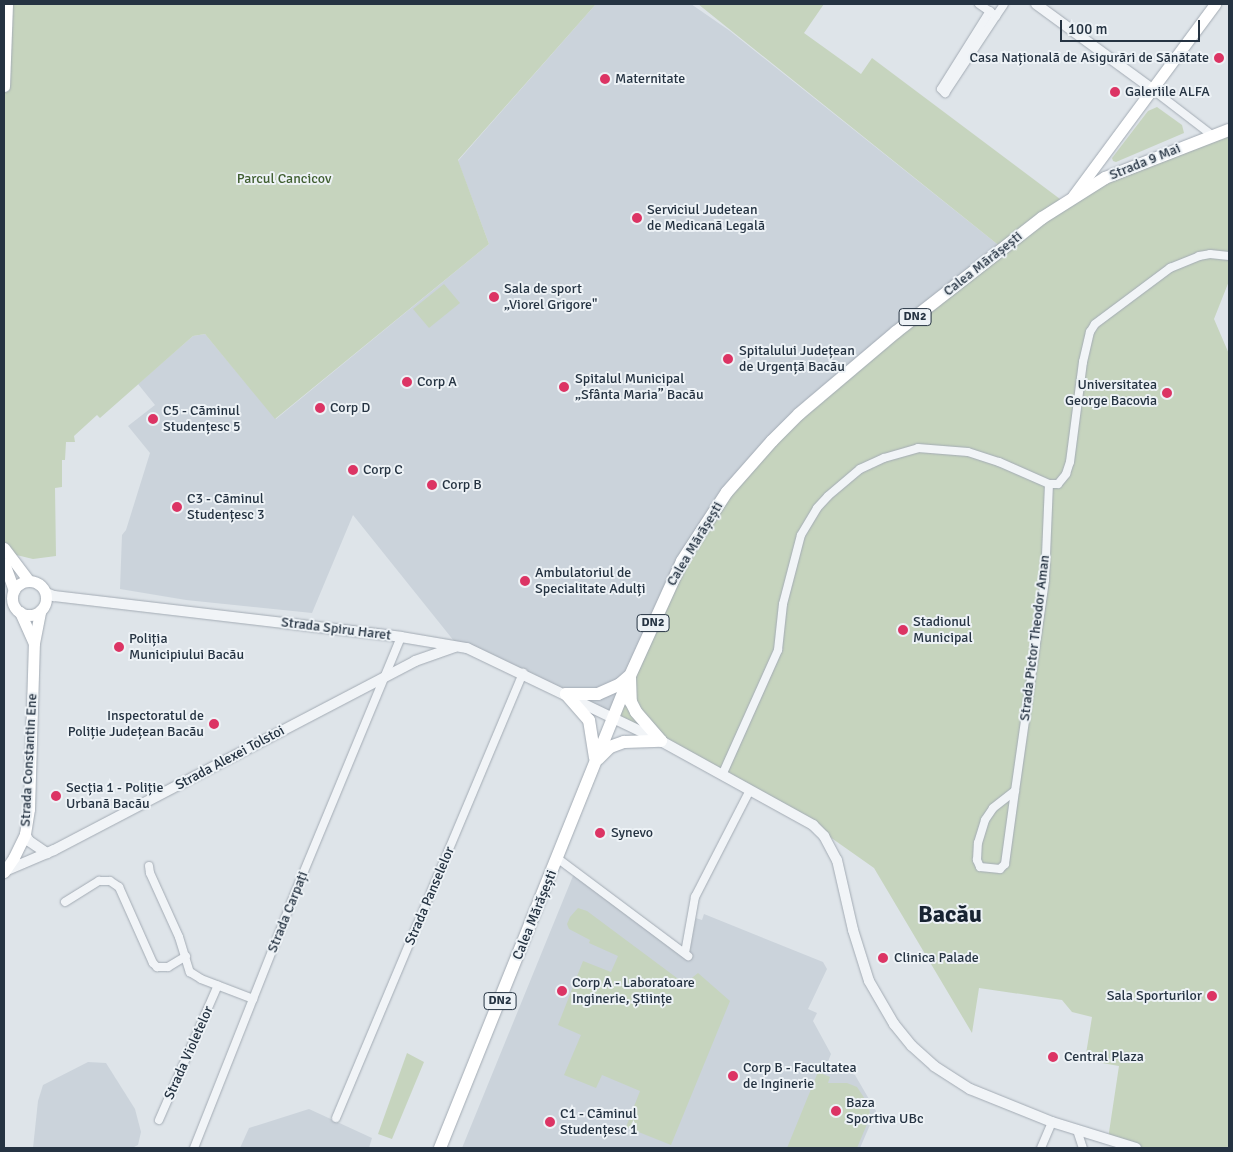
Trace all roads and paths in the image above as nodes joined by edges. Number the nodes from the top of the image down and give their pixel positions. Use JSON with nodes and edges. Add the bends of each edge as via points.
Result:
{"nodes":[{"id":1,"x":6,"y":4,"type":"edge"},
{"id":2,"x":979,"y":4,"type":"edge"},
{"id":3,"x":1004,"y":4,"type":"edge"},
{"id":4,"x":1036,"y":4,"type":"edge"},
{"id":5,"x":1215,"y":4,"type":"edge"},
{"id":6,"x":993,"y":14,"type":"junction"},
{"id":7,"x":4,"y":86,"type":"edge"},
{"id":8,"x":1152,"y":89,"type":"junction"},
{"id":9,"x":1229,"y":130,"type":"edge"},
{"id":10,"x":1213,"y":136,"type":"junction"},
{"id":11,"x":1069,"y":199,"type":"junction"},
{"id":12,"x":1229,"y":256,"type":"edge"},
{"id":13,"x":1049,"y":484,"type":"junction"},
{"id":14,"x":4,"y":548,"type":"edge"},
{"id":15,"x":4,"y":563,"type":"edge"},
{"id":16,"x":29,"y":581,"type":"junction"},
{"id":17,"x":14,"y":590,"type":"junction"},
{"id":18,"x":46,"y":592,"type":"junction"},
{"id":19,"x":40,"y":611,"type":"junction"},
{"id":20,"x":20,"y":612,"type":"junction"},
{"id":21,"x":401,"y":637,"type":"junction"},
{"id":22,"x":34,"y":643,"type":"junction"},
{"id":23,"x":458,"y":646,"type":"junction"},
{"id":24,"x":523,"y":673,"type":"junction"},
{"id":25,"x":630,"y":676,"type":"junction"},
{"id":26,"x":385,"y":677,"type":"junction"},
{"id":27,"x":566,"y":694,"type":"junction"},
{"id":28,"x":613,"y":716,"type":"junction"},
{"id":29,"x":661,"y":741,"type":"junction"},
{"id":30,"x":595,"y":763,"type":"junction"},
{"id":31,"x":723,"y":773,"type":"junction"},
{"id":32,"x":750,"y":790,"type":"junction"},
{"id":33,"x":1015,"y":791,"type":"junction"},
{"id":34,"x":25,"y":834,"type":"junction"},
{"id":35,"x":48,"y":853,"type":"junction"},
{"id":36,"x":557,"y":858,"type":"junction"},
{"id":37,"x":149,"y":866,"type":"dead end"},
{"id":38,"x":4,"y":872,"type":"edge"},
{"id":39,"x":65,"y":902,"type":"dead end"},
{"id":40,"x":186,"y":956,"type":"junction"},
{"id":41,"x":218,"y":985,"type":"junction"},
{"id":42,"x":253,"y":998,"type":"junction"},
{"id":43,"x":336,"y":1118,"type":"dead end"},
{"id":44,"x":159,"y":1120,"type":"dead end"},
{"id":45,"x":1052,"y":1122,"type":"junction"},
{"id":46,"x":1077,"y":1130,"type":"junction"},
{"id":47,"x":194,"y":1148,"type":"edge"},
{"id":48,"x":440,"y":1148,"type":"edge"},
{"id":49,"x":1041,"y":1148,"type":"edge"},
{"id":50,"x":1083,"y":1148,"type":"edge"},
{"id":51,"x":1136,"y":1148,"type":"edge"}],
"edges":[{"from":1,"to":7,"type":"main road"},
{"from":2,"to":6,"type":"street"},
{"from":3,"to":6,"type":"street"},
{"from":4,"to":8,"type":"street"},
{"from":5,"to":8,"type":"main road","name":"Calea Mărășești"},
{"from":6,"to":6,"type":"street","via":[[941,89],[945,93]]},
{"from":8,"to":10,"type":"street"},
{"from":8,"to":11,"type":"main road","name":"Calea Mărășești"},
{"from":9,"to":10,"type":"main road","name":"Strada 9 Mai","number":"DN2"},
{"from":10,"to":11,"type":"main road","name":"Strada 9 Mai","number":"DN2","via":[[1124,169]]},
{"from":11,"to":25,"type":"main road","name":"Calea Mărășești","number":"DN2","via":[[881,344],[772,441],[727,492],[693,542],[673,578]]},
{"from":12,"to":13,"type":"street","via":[[1199,256],[1170,268],[1096,324],[1090,332],[1084,355],[1070,462],[1058,484]]},
{"from":13,"to":31,"type":"street","via":[[968,452],[918,448],[860,469],[844,482],[817,508],[801,535],[783,604],[778,650]]},
{"from":13,"to":33,"type":"street","name":"Strada Pictor Theodor Aman","via":[[1045,579]]},
{"from":14,"to":16,"type":"main road"},
{"from":15,"to":17,"type":"main road"},
{"from":16,"to":17,"type":"main road"},
{"from":16,"to":18,"type":"main road","via":[[39,584]]},
{"from":17,"to":20,"type":"main road","via":[[12,600]]},
{"from":18,"to":19,"type":"main road"},
{"from":18,"to":21,"type":"street","name":"Strada Spiru Haret","via":[[54,596]]},
{"from":19,"to":20,"type":"main road","via":[[34,614]]},
{"from":19,"to":22,"type":"main road","name":"Strada Constantin Ene"},
{"from":20,"to":22,"type":"main road","name":"Strada Constantin Ene"},
{"from":21,"to":23,"type":"street","name":"Strada Spiru Haret"},
{"from":21,"to":26,"type":"street","name":"Strada Carpați"},
{"from":22,"to":34,"type":"main road","name":"Strada Constantin Ene","via":[[29,809]]},
{"from":23,"to":24,"type":"street","name":"Strada Spiru Haret"},
{"from":23,"to":26,"type":"street","name":"Strada Alexei Tolstoi","via":[[427,656]]},
{"from":24,"to":27,"type":"street","name":"Strada Spiru Haret"},
{"from":24,"to":43,"type":"street","name":"Strada Panselelor"},
{"from":25,"to":27,"type":"main road","via":[[598,694]]},
{"from":25,"to":28,"type":"main road","name":"Calea Mărășești","number":"DN2"},
{"from":25,"to":29,"type":"main road","via":[[631,702]]},
{"from":26,"to":35,"type":"street","name":"Strada Alexei Tolstoi"},
{"from":26,"to":42,"type":"street","name":"Strada Carpați"},
{"from":27,"to":28,"type":"street","name":"Strada Spiru Haret"},
{"from":27,"to":30,"type":"main road","via":[[589,720]]},
{"from":28,"to":29,"type":"street","name":"Strada Spiru Haret"},
{"from":28,"to":30,"type":"main road","name":"Calea Mărășești","number":"DN2"},
{"from":29,"to":30,"type":"main road","via":[[624,742],[610,747]]},
{"from":29,"to":31,"type":"street","name":"Strada Spiru Haret"},
{"from":30,"to":36,"type":"main road","name":"Calea Mărășești","number":"DN2"},
{"from":31,"to":32,"type":"street","name":"Strada Spiru Haret"},
{"from":32,"to":36,"type":"street","via":[[695,898],[687,955]]},
{"from":32,"to":45,"type":"street","name":"Strada Spiru Haret","via":[[813,825],[832,848],[869,981],[889,1017],[912,1046],[959,1084]]},
{"from":33,"to":33,"type":"street","name":"Strada Pictor Theodor Aman","via":[[993,808],[985,820],[978,844],[980,867],[1000,869],[1004,866]]},
{"from":34,"to":35,"type":"street"},
{"from":34,"to":38,"type":"main road","name":"Strada Constantin Ene"},
{"from":35,"to":38,"type":"street","name":"Strada Alexei Tolstoi"},
{"from":36,"to":48,"type":"main road","name":"Calea Mărășești","number":"DN2"},
{"from":37,"to":40,"type":"street"},
{"from":39,"to":40,"type":"street","via":[[99,881],[110,881],[119,887],[158,967],[168,967]]},
{"from":40,"to":41,"type":"street","via":[[190,972]]},
{"from":41,"to":42,"type":"street"},
{"from":41,"to":44,"type":"street","name":"Strada Violetelor"},
{"from":42,"to":47,"type":"street","name":"Strada Carpați"},
{"from":45,"to":46,"type":"street","name":"Strada Spiru Haret"},
{"from":45,"to":49,"type":"street"},
{"from":46,"to":50,"type":"street"},
{"from":46,"to":51,"type":"street","name":"Strada Spiru Haret"}]}
